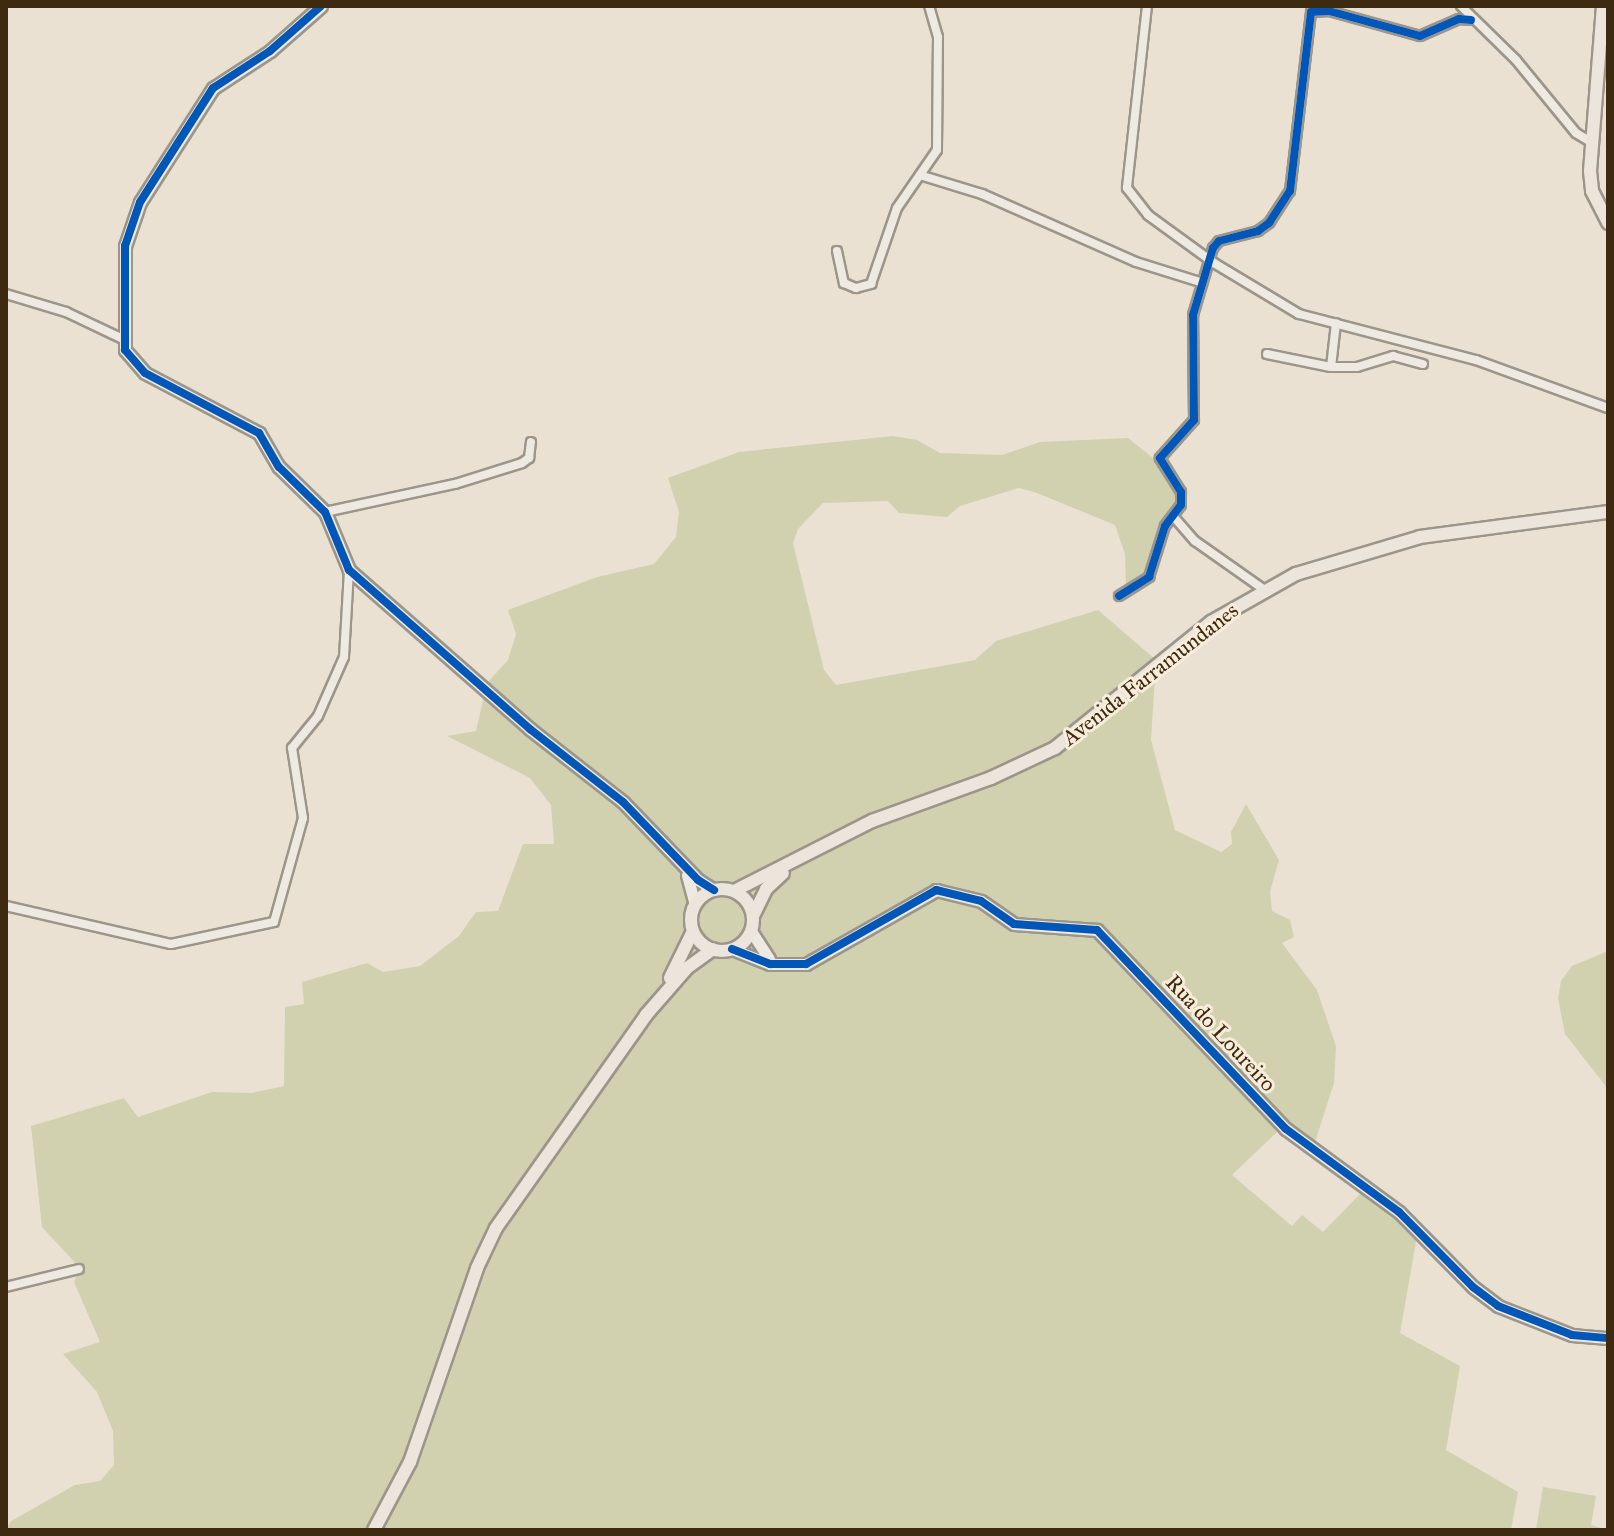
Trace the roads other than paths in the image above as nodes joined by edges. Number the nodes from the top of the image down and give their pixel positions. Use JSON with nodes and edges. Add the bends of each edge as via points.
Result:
{"nodes":[{"id":1,"x":321,"y":6,"type":"edge"},
{"id":2,"x":929,"y":6,"type":"edge"},
{"id":3,"x":1147,"y":6,"type":"edge"},
{"id":4,"x":1461,"y":6,"type":"edge"},
{"id":5,"x":1603,"y":6,"type":"edge"},
{"id":6,"x":1471,"y":20,"type":"junction"},
{"id":7,"x":1591,"y":142,"type":"junction"},
{"id":8,"x":923,"y":176,"type":"junction"},
{"id":9,"x":1608,"y":223,"type":"edge"},
{"id":10,"x":837,"y":251,"type":"dead end"},
{"id":11,"x":1209,"y":259,"type":"junction"},
{"id":12,"x":1200,"y":282,"type":"junction"},
{"id":13,"x":6,"y":294,"type":"edge"},
{"id":14,"x":1336,"y":323,"type":"junction"},
{"id":15,"x":1392,"y":336,"type":"junction"},
{"id":16,"x":125,"y":340,"type":"junction"},
{"id":17,"x":1267,"y":354,"type":"dead end"},
{"id":18,"x":1387,"y":357,"type":"junction"},
{"id":19,"x":1423,"y":364,"type":"dead end"},
{"id":20,"x":1331,"y":367,"type":"junction"},
{"id":21,"x":1608,"y":408,"type":"edge"},
{"id":22,"x":531,"y":442,"type":"dead end"},
{"id":23,"x":325,"y":512,"type":"junction"},
{"id":24,"x":1608,"y":512,"type":"edge"},
{"id":25,"x":1173,"y":516,"type":"junction"},
{"id":26,"x":349,"y":570,"type":"junction"},
{"id":27,"x":1263,"y":589,"type":"junction"},
{"id":28,"x":1119,"y":596,"type":"dead end"},
{"id":29,"x":797,"y":860,"type":"junction"},
{"id":30,"x":681,"y":864,"type":"junction"},
{"id":31,"x":714,"y":890,"type":"junction"},
{"id":32,"x":734,"y":891,"type":"junction"},
{"id":33,"x":695,"y":904,"type":"junction"},
{"id":34,"x":6,"y":906,"type":"edge"},
{"id":35,"x":753,"y":917,"type":"junction"},
{"id":36,"x":693,"y":931,"type":"junction"},
{"id":37,"x":751,"y":931,"type":"junction"},
{"id":38,"x":713,"y":949,"type":"junction"},
{"id":39,"x":732,"y":949,"type":"junction"},
{"id":40,"x":780,"y":965,"type":"junction"},
{"id":41,"x":646,"y":1015,"type":"junction"},
{"id":42,"x":79,"y":1269,"type":"dead end"},
{"id":43,"x":6,"y":1287,"type":"edge"},
{"id":44,"x":1608,"y":1338,"type":"edge"},
{"id":45,"x":374,"y":1530,"type":"edge"}],
"edges":[{"from":1,"to":16,"type":"street","via":[[270,51],[213,88],[140,202],[125,246]]},
{"from":2,"to":8,"type":"street","via":[[938,37],[937,150]]},
{"from":3,"to":11,"type":"street","via":[[1127,188],[1148,215]]},
{"from":4,"to":6,"type":"street"},
{"from":5,"to":7,"type":"main road"},
{"from":6,"to":7,"type":"street"},
{"from":6,"to":11,"type":"street","via":[[1459,19],[1420,36],[1329,11],[1311,12],[1297,159],[1286,204],[1258,231],[1219,241]]},
{"from":7,"to":9,"type":"main road","via":[[1592,191]]},
{"from":8,"to":10,"type":"street","via":[[897,208],[871,284],[856,288],[844,283]]},
{"from":8,"to":12,"type":"street","via":[[982,194],[1136,262]]},
{"from":11,"to":12,"type":"street"},
{"from":11,"to":14,"type":"street","via":[[1299,314]]},
{"from":12,"to":25,"type":"street","via":[[1193,328],[1194,420],[1160,458],[1181,492],[1181,505]]},
{"from":13,"to":16,"type":"street","via":[[66,312]]},
{"from":14,"to":15,"type":"street"},
{"from":14,"to":20,"type":"street"},
{"from":15,"to":18,"type":"street"},
{"from":15,"to":21,"type":"street","via":[[1536,378]]},
{"from":16,"to":23,"type":"street","via":[[125,350],[145,373],[259,433],[279,467]]},
{"from":17,"to":20,"type":"street"},
{"from":18,"to":19,"type":"street"},
{"from":18,"to":20,"type":"street","via":[[1357,367]]},
{"from":22,"to":23,"type":"street","via":[[529,458],[522,463],[455,484]]},
{"from":23,"to":26,"type":"street"},
{"from":24,"to":27,"type":"main road","name":"Avenida Farramundanes","via":[[1374,546]]},
{"from":25,"to":27,"type":"street","via":[[1195,541]]},
{"from":25,"to":28,"type":"street","via":[[1149,577]]},
{"from":26,"to":30,"type":"street","via":[[530,729],[623,802]]},
{"from":26,"to":34,"type":"street","via":[[344,657],[318,716],[292,748],[303,818],[274,922],[171,944]]},
{"from":27,"to":29,"type":"main road","name":"Avenida Farramundanes","via":[[1211,622],[1055,748],[991,778],[872,821]]},
{"from":29,"to":32,"type":"main road"},
{"from":29,"to":35,"type":"main road","via":[[766,889]]},
{"from":30,"to":31,"type":"street"},
{"from":30,"to":33,"type":"street","via":[[693,885]]},
{"from":31,"to":32,"type":"main road"},
{"from":31,"to":33,"type":"main road"},
{"from":32,"to":35,"type":"main road","via":[[747,901]]},
{"from":33,"to":36,"type":"main road"},
{"from":35,"to":37,"type":"main road"},
{"from":36,"to":38,"type":"main road"},
{"from":36,"to":41,"type":"main road"},
{"from":37,"to":39,"type":"main road"},
{"from":37,"to":40,"type":"street","via":[[759,950]]},
{"from":38,"to":39,"type":"main road"},
{"from":38,"to":41,"type":"main road","via":[[687,968]]},
{"from":39,"to":40,"type":"street"},
{"from":40,"to":44,"type":"street","name":"Rua do Loureiro","via":[[813,960],[936,890],[953,890],[981,901],[1014,924],[1097,930],[1286,1129],[1399,1212],[1473,1287],[1498,1306],[1572,1335]]},
{"from":41,"to":45,"type":"main road","via":[[496,1228],[410,1462]]},
{"from":42,"to":43,"type":"street"}]}
